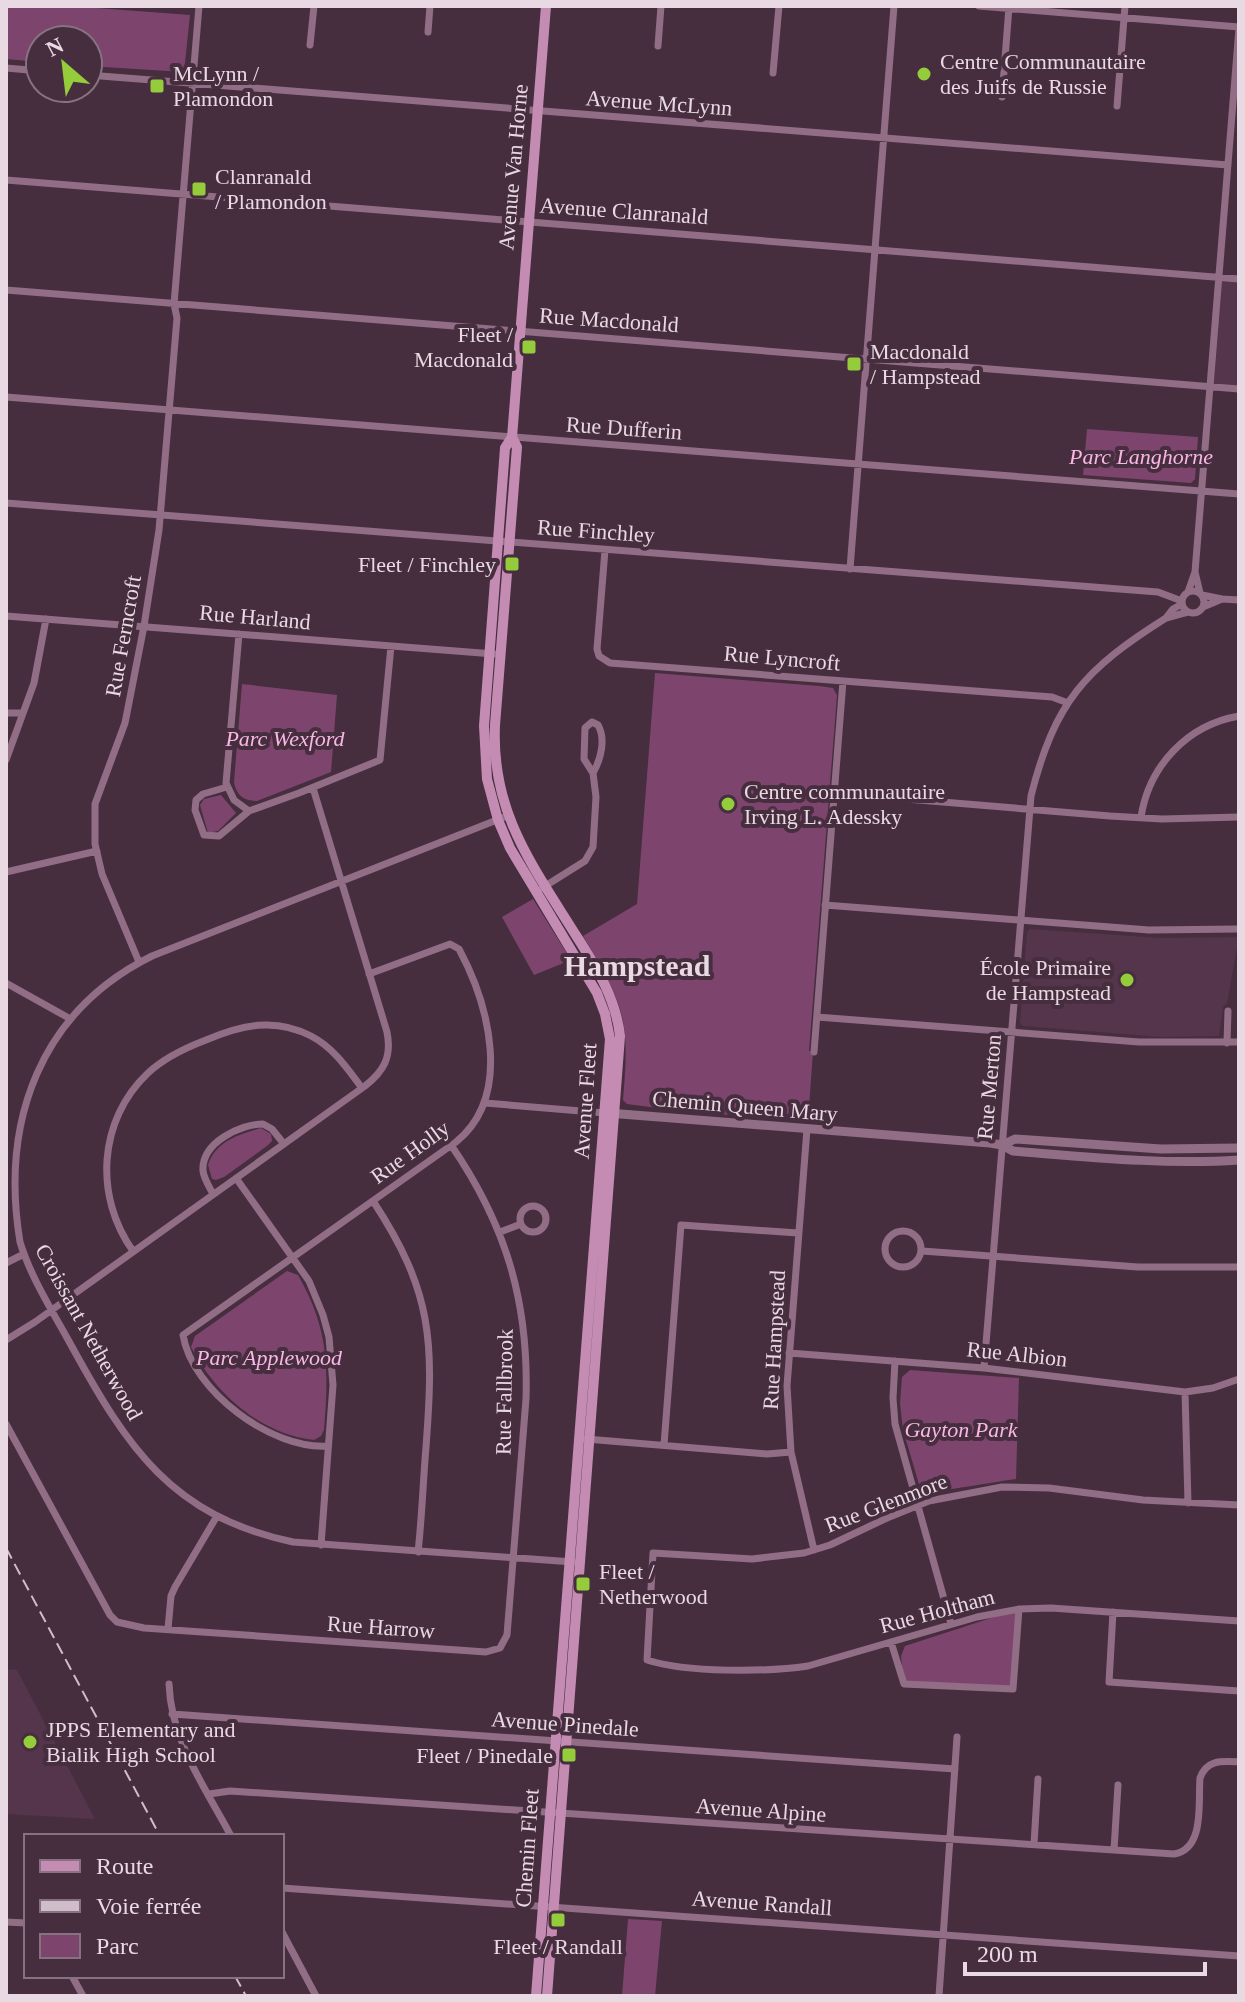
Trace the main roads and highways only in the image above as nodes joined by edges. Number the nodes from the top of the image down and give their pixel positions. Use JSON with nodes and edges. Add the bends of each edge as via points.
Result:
{"nodes":[{"id":1,"x":546,"y":6,"type":"edge"},
{"id":2,"x":521,"y":331,"type":"joint"},
{"id":3,"x":564,"y":1704,"type":"joint"},
{"id":4,"x":548,"y":1906,"type":"junction"},
{"id":5,"x":536,"y":1996,"type":"edge"},
{"id":6,"x":547,"y":1996,"type":"edge"}],
"edges":[{"from":1,"to":2,"type":"main road","name":"Avenue Van Horne"},
{"from":2,"to":3,"type":"main road","name":"Avenue Fleet","via":[[512,437],[517,447],[495,654],[494,748],[502,818],[541,888],[605,982],[620,1036]]},
{"from":3,"to":4,"type":"main road","name":"Chemin Fleet"},
{"from":4,"to":5,"type":"main road","name":"Chemin Fleet"},
{"from":4,"to":6,"type":"main road","name":"Chemin Fleet"}]}
